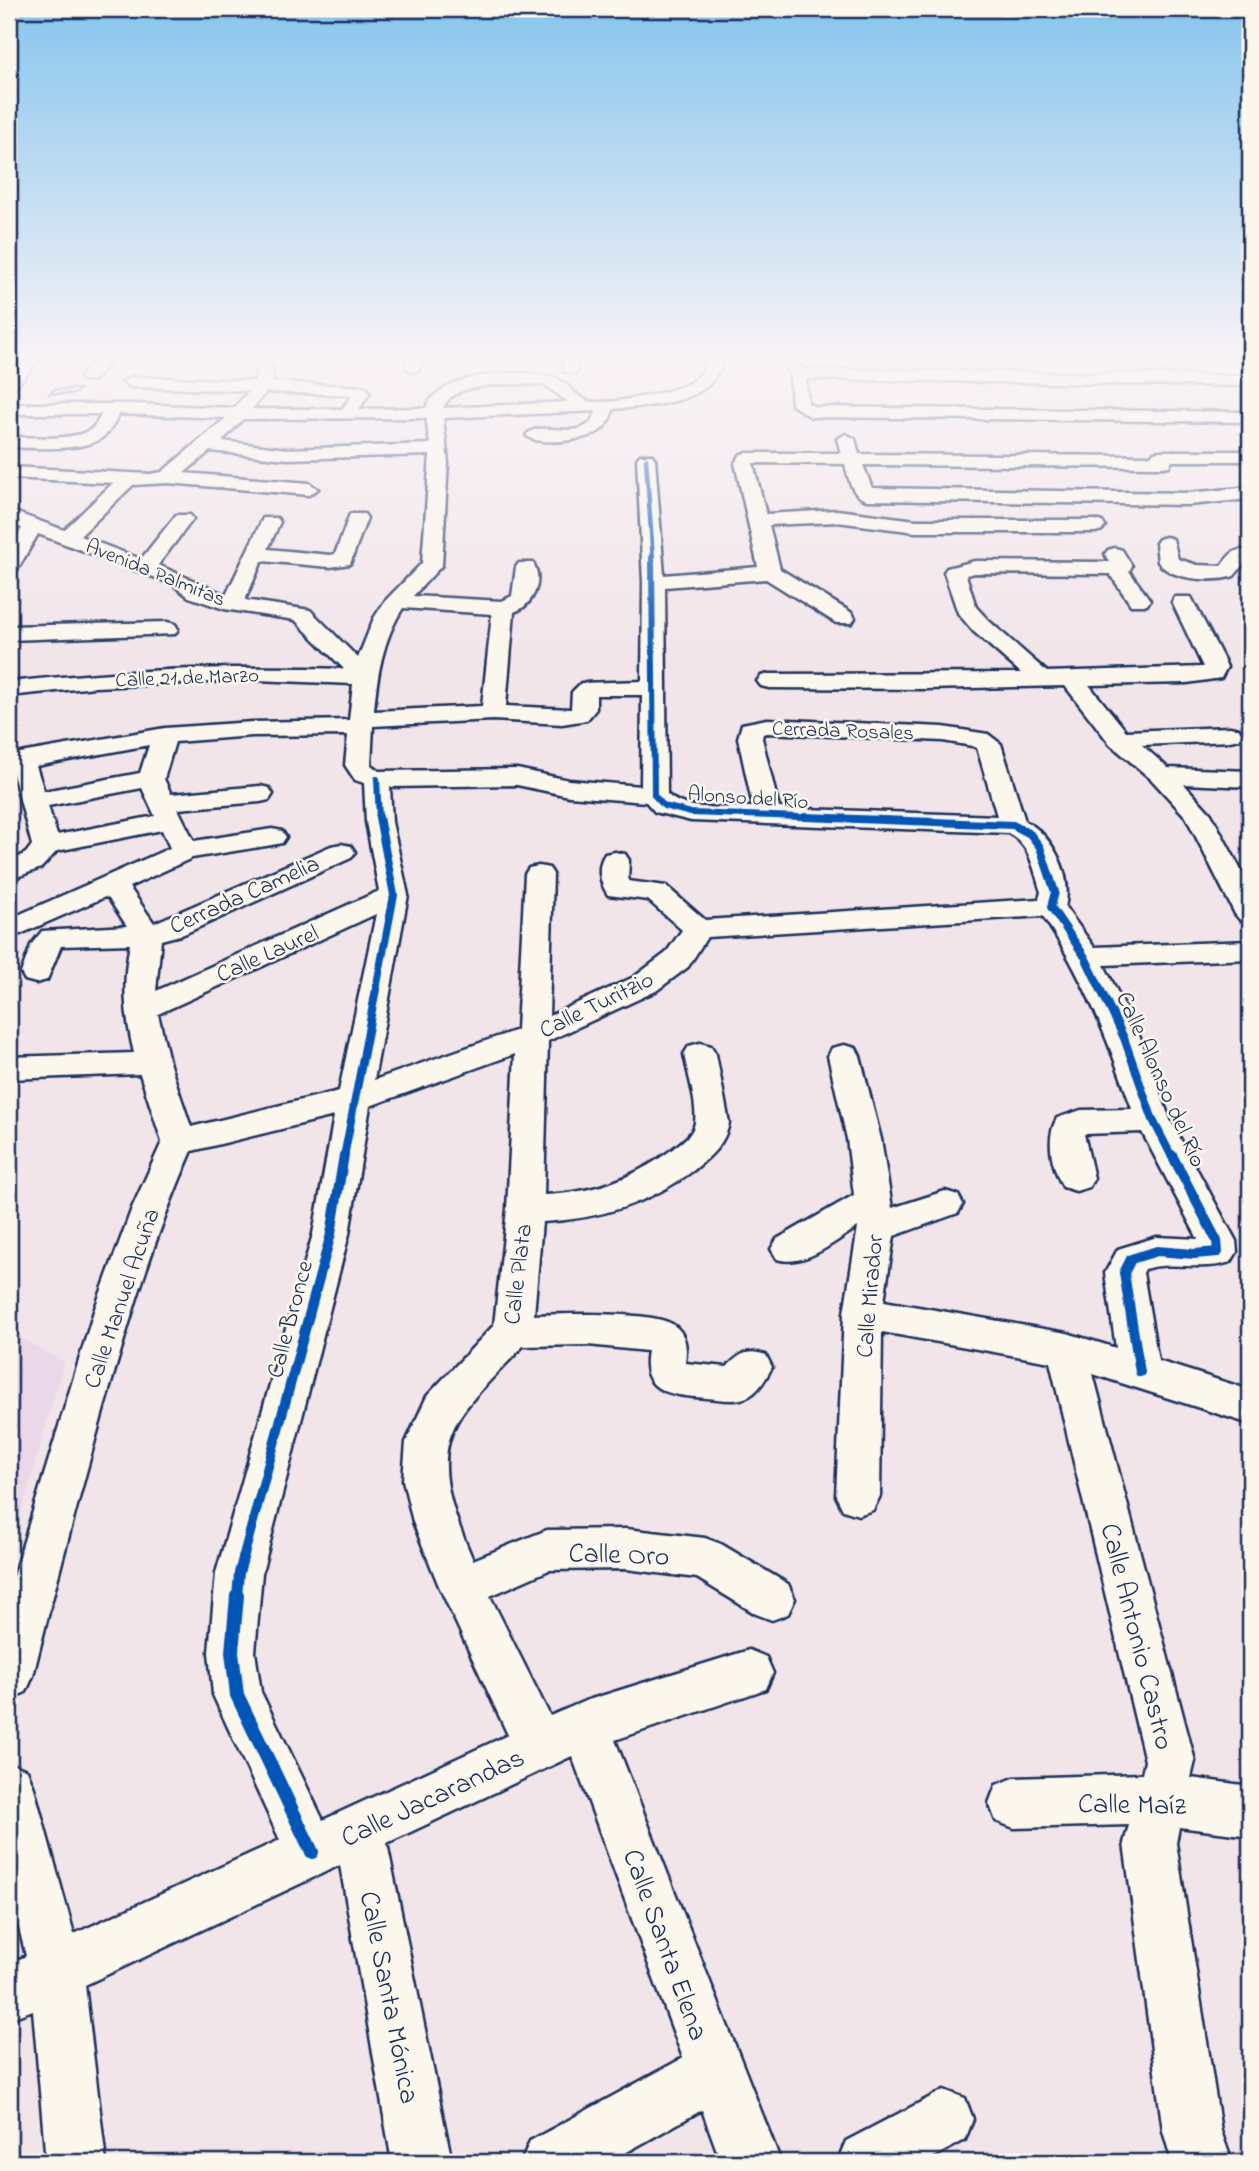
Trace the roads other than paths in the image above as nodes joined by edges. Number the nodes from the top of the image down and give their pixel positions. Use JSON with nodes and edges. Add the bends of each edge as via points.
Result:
{"nodes":[{"id":1,"x":185,"y":461,"type":"edge"},
{"id":2,"x":438,"y":461,"type":"edge"},
{"id":3,"x":646,"y":461,"type":"edge"},
{"id":4,"x":745,"y":461,"type":"edge"},
{"id":5,"x":854,"y":461,"type":"edge"},
{"id":6,"x":1163,"y":461,"type":"edge"},
{"id":7,"x":9,"y":472,"type":"edge"},
{"id":8,"x":164,"y":478,"type":"junction"},
{"id":9,"x":128,"y":479,"type":"junction"},
{"id":10,"x":309,"y":489,"type":"dead end"},
{"id":11,"x":1248,"y":496,"type":"edge"},
{"id":12,"x":1075,"y":498,"type":"junction"},
{"id":13,"x":1189,"y":499,"type":"junction"},
{"id":14,"x":9,"y":516,"type":"edge"},
{"id":15,"x":183,"y":519,"type":"dead end"},
{"id":16,"x":357,"y":519,"type":"dead end"},
{"id":17,"x":759,"y":520,"type":"junction"},
{"id":18,"x":270,"y":522,"type":"dead end"},
{"id":19,"x":33,"y":525,"type":"junction"},
{"id":20,"x":1095,"y":526,"type":"junction"},
{"id":21,"x":1224,"y":534,"type":"dead end"},
{"id":22,"x":69,"y":536,"type":"junction"},
{"id":23,"x":1166,"y":543,"type":"dead end"},
{"id":24,"x":256,"y":554,"type":"junction"},
{"id":25,"x":1246,"y":555,"type":"edge"},
{"id":26,"x":9,"y":568,"type":"edge"},
{"id":27,"x":145,"y":568,"type":"junction"},
{"id":28,"x":526,"y":568,"type":"dead end"},
{"id":29,"x":1115,"y":568,"type":"junction"},
{"id":30,"x":770,"y":572,"type":"junction"},
{"id":31,"x":654,"y":582,"type":"junction"},
{"id":32,"x":1139,"y":600,"type":"dead end"},
{"id":33,"x":396,"y":601,"type":"junction"},
{"id":34,"x":1183,"y":602,"type":"dead end"},
{"id":35,"x":232,"y":604,"type":"junction"},
{"id":36,"x":503,"y":608,"type":"junction"},
{"id":37,"x":844,"y":618,"type":"dead end"},
{"id":38,"x":167,"y":629,"type":"dead end"},
{"id":39,"x":9,"y":633,"type":"edge"},
{"id":40,"x":365,"y":677,"type":"junction"},
{"id":41,"x":1039,"y":677,"type":"junction"},
{"id":42,"x":1071,"y":678,"type":"junction"},
{"id":43,"x":769,"y":681,"type":"dead end"},
{"id":44,"x":926,"y":681,"type":"junction"},
{"id":45,"x":654,"y":688,"type":"junction"},
{"id":46,"x":9,"y":689,"type":"edge"},
{"id":47,"x":493,"y":713,"type":"junction"},
{"id":48,"x":361,"y":722,"type":"junction"},
{"id":49,"x":943,"y":734,"type":"junction"},
{"id":50,"x":1230,"y":734,"type":"dead end"},
{"id":51,"x":165,"y":735,"type":"junction"},
{"id":52,"x":1119,"y":739,"type":"junction"},
{"id":53,"x":15,"y":762,"type":"edge"},
{"id":54,"x":1161,"y":775,"type":"junction"},
{"id":55,"x":377,"y":779,"type":"junction"},
{"id":56,"x":1250,"y":779,"type":"edge"},
{"id":57,"x":260,"y":794,"type":"dead end"},
{"id":58,"x":654,"y":795,"type":"junction"},
{"id":59,"x":161,"y":800,"type":"junction"},
{"id":60,"x":35,"y":801,"type":"junction"},
{"id":61,"x":768,"y":817,"type":"junction"},
{"id":62,"x":1013,"y":825,"type":"junction"},
{"id":63,"x":272,"y":837,"type":"dead end"},
{"id":64,"x":44,"y":850,"type":"junction"},
{"id":65,"x":185,"y":851,"type":"junction"},
{"id":66,"x":341,"y":852,"type":"dead end"},
{"id":67,"x":615,"y":860,"type":"dead end"},
{"id":68,"x":9,"y":872,"type":"edge"},
{"id":69,"x":539,"y":874,"type":"dead end"},
{"id":70,"x":105,"y":886,"type":"junction"},
{"id":71,"x":394,"y":895,"type":"junction"},
{"id":72,"x":1051,"y":907,"type":"junction"},
{"id":73,"x":1250,"y":914,"type":"edge"},
{"id":74,"x":698,"y":929,"type":"junction"},
{"id":75,"x":9,"y":930,"type":"edge"},
{"id":76,"x":147,"y":934,"type":"junction"},
{"id":77,"x":1250,"y":950,"type":"edge"},
{"id":78,"x":1086,"y":957,"type":"junction"},
{"id":79,"x":36,"y":973,"type":"dead end"},
{"id":80,"x":140,"y":1010,"type":"junction"},
{"id":81,"x":532,"y":1036,"type":"junction"},
{"id":82,"x":700,"y":1054,"type":"dead end"},
{"id":83,"x":844,"y":1056,"type":"dead end"},
{"id":84,"x":155,"y":1063,"type":"junction"},
{"id":85,"x":9,"y":1068,"type":"edge"},
{"id":86,"x":354,"y":1099,"type":"junction"},
{"id":87,"x":1153,"y":1120,"type":"junction"},
{"id":88,"x":179,"y":1142,"type":"junction"},
{"id":89,"x":1076,"y":1178,"type":"dead end"},
{"id":90,"x":945,"y":1204,"type":"dead end"},
{"id":91,"x":526,"y":1209,"type":"junction"},
{"id":92,"x":874,"y":1215,"type":"junction"},
{"id":93,"x":790,"y":1249,"type":"dead end"},
{"id":94,"x":863,"y":1313,"type":"junction"},
{"id":95,"x":513,"y":1331,"type":"junction"},
{"id":96,"x":1067,"y":1349,"type":"junction"},
{"id":97,"x":752,"y":1367,"type":"dead end"},
{"id":98,"x":1140,"y":1372,"type":"junction"},
{"id":99,"x":1250,"y":1407,"type":"edge"},
{"id":100,"x":858,"y":1496,"type":"dead end"},
{"id":101,"x":463,"y":1586,"type":"junction"},
{"id":102,"x":20,"y":1588,"type":"edge"},
{"id":103,"x":772,"y":1599,"type":"dead end"},
{"id":104,"x":749,"y":1673,"type":"dead end"},
{"id":105,"x":9,"y":1676,"type":"edge"},
{"id":106,"x":562,"y":1735,"type":"junction"},
{"id":107,"x":9,"y":1788,"type":"edge"},
{"id":108,"x":1159,"y":1799,"type":"junction"},
{"id":109,"x":1014,"y":1803,"type":"dead end"},
{"id":110,"x":1250,"y":1811,"type":"edge"},
{"id":111,"x":336,"y":1842,"type":"junction"},
{"id":112,"x":56,"y":1968,"type":"junction"},
{"id":113,"x":9,"y":1992,"type":"edge"},
{"id":114,"x":714,"y":2072,"type":"junction"},
{"id":115,"x":944,"y":2119,"type":"dead end"},
{"id":116,"x":1197,"y":2147,"type":"edge"},
{"id":117,"x":76,"y":2162,"type":"edge"},
{"id":118,"x":422,"y":2162,"type":"edge"},
{"id":119,"x":551,"y":2162,"type":"edge"},
{"id":120,"x":751,"y":2162,"type":"edge"},
{"id":121,"x":867,"y":2162,"type":"edge"}],
"edges":[{"from":1,"to":8,"type":"street"},
{"from":2,"to":33,"type":"street","via":[[432,565]]},
{"from":3,"to":31,"type":"street","name":"Alonso del Río"},
{"from":4,"to":17,"type":"street"},
{"from":5,"to":12,"type":"street","via":[[867,494]]},
{"from":6,"to":13,"type":"street"},
{"from":7,"to":9,"type":"street"},
{"from":8,"to":9,"type":"street"},
{"from":8,"to":10,"type":"street"},
{"from":9,"to":22,"type":"street"},
{"from":11,"to":13,"type":"street"},
{"from":12,"to":13,"type":"street"},
{"from":12,"to":20,"type":"street"},
{"from":14,"to":19,"type":"street","name":"Avenida Palmitas"},
{"from":15,"to":27,"type":"street"},
{"from":16,"to":24,"type":"street","via":[[343,559]]},
{"from":17,"to":20,"type":"street","via":[[837,516],[916,526]]},
{"from":17,"to":30,"type":"street"},
{"from":18,"to":24,"type":"street"},
{"from":19,"to":22,"type":"street","name":"Avenida Palmitas"},
{"from":19,"to":26,"type":"street"},
{"from":20,"to":29,"type":"street","via":[[1121,562],[1122,566]]},
{"from":21,"to":25,"type":"street"},
{"from":22,"to":27,"type":"street","name":"Avenida Palmitas"},
{"from":23,"to":25,"type":"street","via":[[1168,562],[1206,574],[1227,572]]},
{"from":24,"to":35,"type":"street"},
{"from":27,"to":35,"type":"street","name":"Avenida Palmitas"},
{"from":28,"to":36,"type":"street","via":[[523,598]]},
{"from":29,"to":32,"type":"street"},
{"from":29,"to":41,"type":"street","via":[[954,572],[967,608],[981,626]]},
{"from":30,"to":31,"type":"street"},
{"from":30,"to":37,"type":"street"},
{"from":31,"to":45,"type":"street","name":"Alonso del Río"},
{"from":33,"to":36,"type":"street"},
{"from":33,"to":40,"type":"street","via":[[379,633]]},
{"from":34,"to":42,"type":"street","via":[[1213,660],[1213,673]]},
{"from":35,"to":40,"type":"street","name":"Avenida Palmitas","via":[[302,615]]},
{"from":36,"to":47,"type":"street"},
{"from":38,"to":39,"type":"street"},
{"from":40,"to":46,"type":"street","name":"Calle 21 de Marzo","via":[[256,673]]},
{"from":40,"to":48,"type":"street"},
{"from":41,"to":42,"type":"street"},
{"from":41,"to":44,"type":"street"},
{"from":42,"to":52,"type":"street"},
{"from":43,"to":44,"type":"street"},
{"from":44,"to":49,"type":"street"},
{"from":45,"to":47,"type":"street","via":[[589,688],[578,715]]},
{"from":45,"to":58,"type":"street","name":"Alonso del Río"},
{"from":47,"to":48,"type":"street"},
{"from":48,"to":51,"type":"street"},
{"from":48,"to":55,"type":"street","via":[[358,765],[364,775]]},
{"from":49,"to":61,"type":"street","name":"Cerrada Rosales","via":[[751,729]]},
{"from":49,"to":62,"type":"street","via":[[988,744]]},
{"from":50,"to":52,"type":"street"},
{"from":51,"to":53,"type":"street"},
{"from":51,"to":59,"type":"street"},
{"from":52,"to":54,"type":"street"},
{"from":53,"to":60,"type":"street"},
{"from":54,"to":56,"type":"street"},
{"from":54,"to":73,"type":"street","via":[[1198,814]]},
{"from":55,"to":58,"type":"street","via":[[517,777],[569,788]]},
{"from":55,"to":71,"type":"street","name":"Calle Bronce","via":[[379,822]]},
{"from":57,"to":59,"type":"street"},
{"from":58,"to":61,"type":"street","name":"Alonso del Río","via":[[664,806],[691,813]]},
{"from":59,"to":60,"type":"street"},
{"from":59,"to":64,"type":"street"},
{"from":59,"to":65,"type":"street"},
{"from":60,"to":64,"type":"street"},
{"from":61,"to":62,"type":"street","name":"Alonso del Río"},
{"from":62,"to":72,"type":"street","via":[[1030,834],[1040,848],[1055,892]]},
{"from":63,"to":65,"type":"street"},
{"from":64,"to":68,"type":"street"},
{"from":65,"to":70,"type":"street"},
{"from":66,"to":76,"type":"street","name":"Cerrada Camelia","via":[[174,928]]},
{"from":67,"to":74,"type":"street","via":[[618,889],[656,892]]},
{"from":69,"to":81,"type":"street","name":"Calle Plata"},
{"from":70,"to":75,"type":"street"},
{"from":70,"to":76,"type":"street","via":[[119,892]]},
{"from":71,"to":80,"type":"street","name":"Calle Laurel"},
{"from":71,"to":86,"type":"street","name":"Calle Bronce"},
{"from":72,"to":74,"type":"street"},
{"from":72,"to":78,"type":"street","name":"Calle Alonso del Río"},
{"from":74,"to":81,"type":"street","name":"Calle Turitzio","via":[[677,960],[645,984]]},
{"from":76,"to":79,"type":"street","name":"Cerrada Camelia","via":[[52,937]]},
{"from":76,"to":80,"type":"street","via":[[141,957]]},
{"from":77,"to":78,"type":"street"},
{"from":78,"to":87,"type":"street","name":"Calle Alonso del Río","via":[[1124,1038]]},
{"from":80,"to":84,"type":"street"},
{"from":81,"to":86,"type":"street","name":"Calle Turitzio"},
{"from":81,"to":91,"type":"street","name":"Calle Plata"},
{"from":82,"to":91,"type":"street","via":[[712,1124],[705,1141],[666,1173],[622,1197],[579,1207]]},
{"from":83,"to":92,"type":"street","name":"Calle Mirador","via":[[864,1139]]},
{"from":84,"to":85,"type":"street"},
{"from":84,"to":88,"type":"street"},
{"from":86,"to":88,"type":"street","name":"Calle Turitzio"},
{"from":86,"to":111,"type":"street","name":"Calle Bronce","via":[[331,1234],[239,1573],[232,1652],[237,1695]]},
{"from":87,"to":89,"type":"street","via":[[1081,1122],[1069,1127],[1066,1138]]},
{"from":87,"to":98,"type":"street","name":"Calle Alonso del Río","via":[[1217,1241],[1218,1252],[1157,1251],[1131,1258],[1124,1273]]},
{"from":88,"to":102,"type":"street","name":"Calle Manuel Acuña","via":[[160,1180]]},
{"from":90,"to":92,"type":"street"},
{"from":91,"to":95,"type":"street","name":"Calle Plata"},
{"from":92,"to":93,"type":"street"},
{"from":92,"to":94,"type":"street","name":"Calle Mirador"},
{"from":94,"to":96,"type":"street"},
{"from":94,"to":100,"type":"street","name":"Calle Mirador"},
{"from":95,"to":97,"type":"street","via":[[588,1329],[660,1336],[668,1347],[664,1368],[675,1379],[736,1384]]},
{"from":95,"to":101,"type":"street","name":"Calle Plata","via":[[442,1408],[427,1442],[424,1480],[435,1522]]},
{"from":96,"to":98,"type":"street"},
{"from":96,"to":108,"type":"street","name":"Calle Antonio Castro","via":[[1170,1761]]},
{"from":98,"to":99,"type":"street"},
{"from":101,"to":103,"type":"street","name":"Calle Oro","via":[[547,1550],[626,1549],[705,1558]]},
{"from":101,"to":106,"type":"street","name":"Calle Plata"},
{"from":102,"to":105,"type":"street","name":"Calle Manuel Acuña"},
{"from":104,"to":106,"type":"street","name":"Calle Jacarandas"},
{"from":106,"to":111,"type":"street","name":"Calle Jacarandas"},
{"from":106,"to":114,"type":"street","name":"Calle Santa Elena"},
{"from":107,"to":112,"type":"street"},
{"from":108,"to":109,"type":"street","name":"Calle Maíz"},
{"from":108,"to":110,"type":"street","name":"Calle Maíz"},
{"from":108,"to":116,"type":"street","name":"Calle Antonio Castro","via":[[1150,1843]]},
{"from":111,"to":112,"type":"street","name":"Calle Jacarandas"},
{"from":111,"to":118,"type":"street","name":"Calle Santa Mónica"},
{"from":112,"to":113,"type":"street","name":"Calle Jacarandas"},
{"from":112,"to":117,"type":"street"},
{"from":114,"to":119,"type":"street"},
{"from":114,"to":120,"type":"street","name":"Calle Santa Elena"},
{"from":115,"to":121,"type":"street"}]}
